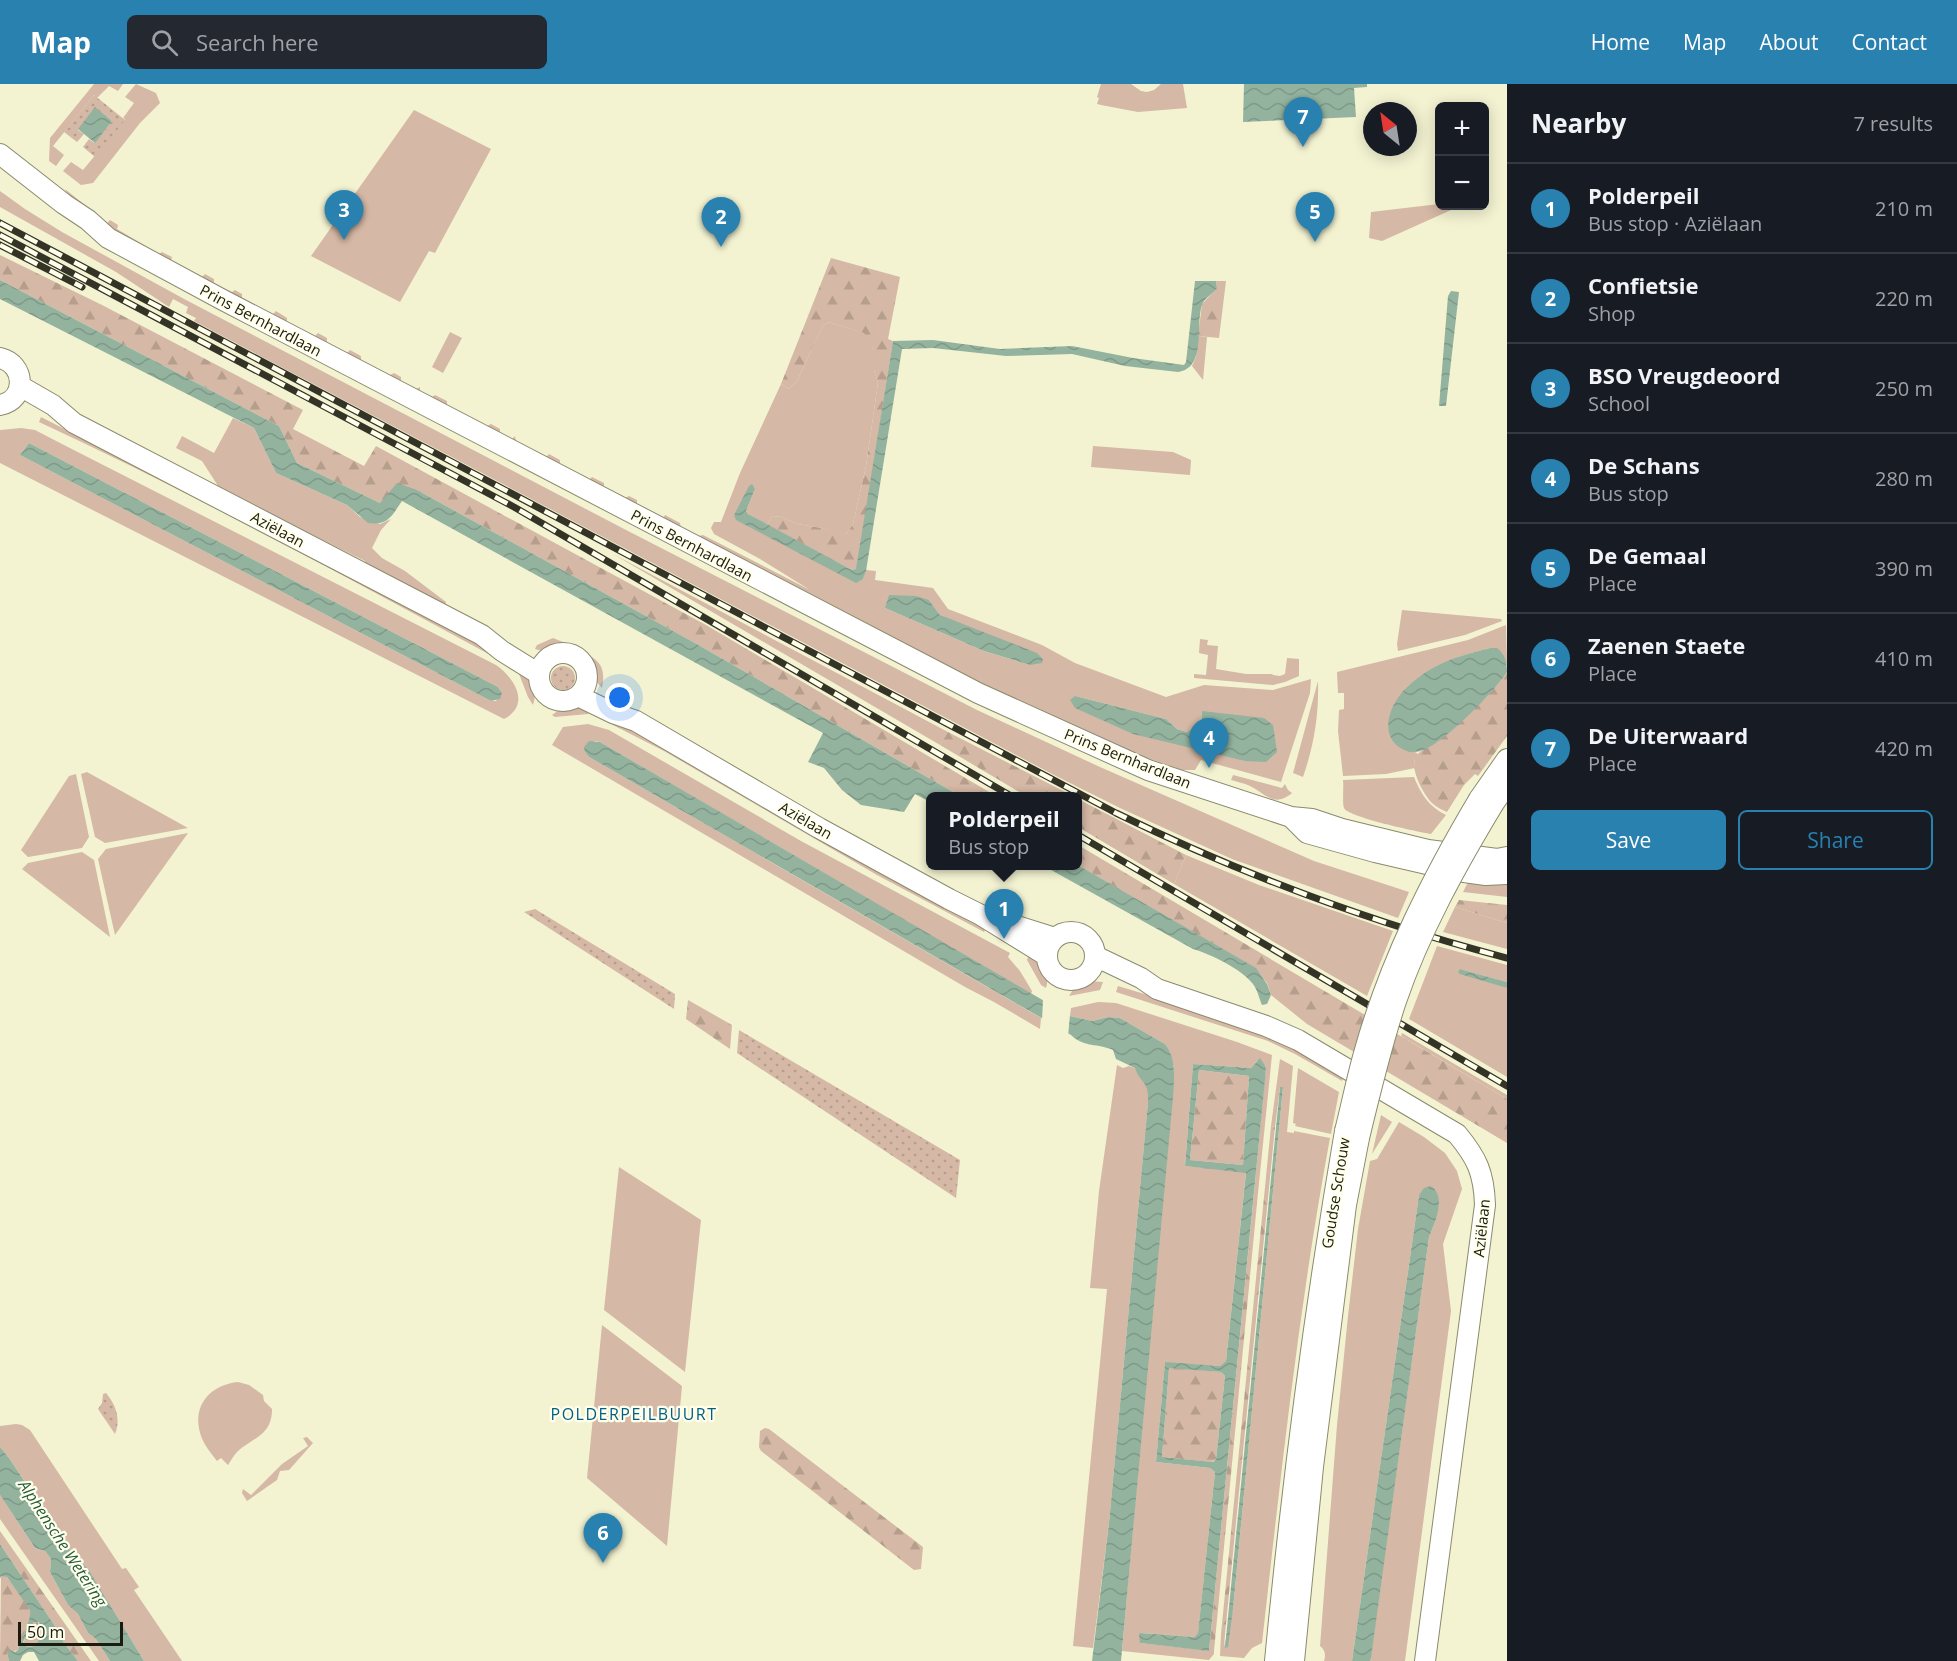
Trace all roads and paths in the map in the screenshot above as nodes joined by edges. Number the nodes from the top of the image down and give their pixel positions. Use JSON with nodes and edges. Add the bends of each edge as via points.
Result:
{"nodes":[{"id":1,"x":0,"y":154,"type":"edge"},
{"id":2,"x":0,"y":169,"type":"edge"},
{"id":3,"x":108,"y":238,"type":"junction"},
{"id":4,"x":0,"y":358,"type":"edge"},
{"id":5,"x":11,"y":397,"type":"edge"},
{"id":6,"x":543,"y":667,"type":"junction"},
{"id":7,"x":582,"y":690,"type":"junction"},
{"id":8,"x":1507,"y":759,"type":"edge"},
{"id":9,"x":1507,"y":785,"type":"edge"},
{"id":10,"x":1487,"y":801,"type":"junction"},
{"id":11,"x":1291,"y":817,"type":"junction"},
{"id":12,"x":1507,"y":857,"type":"edge"},
{"id":13,"x":1507,"y":874,"type":"edge"},
{"id":14,"x":1051,"y":947,"type":"junction"},
{"id":15,"x":1091,"y":965,"type":"junction"},
{"id":16,"x":1352,"y":1135,"type":"junction"},
{"id":17,"x":1275,"y":1661,"type":"edge"},
{"id":18,"x":1294,"y":1661,"type":"edge"},
{"id":19,"x":1425,"y":1661,"type":"edge"}],
"edges":[{"from":1,"to":3,"type":"main road","name":"Prins Bernhardlaan"},
{"from":2,"to":3,"type":"main road","name":"Prins Bernhardlaan","via":[[56,214],[88,233]]},
{"from":3,"to":11,"type":"main road","name":"Prins Bernhardlaan","via":[[978,693],[1148,770]]},
{"from":4,"to":5,"type":"main road","via":[[11,363],[20,377]]},
{"from":5,"to":6,"type":"main road","name":"Aziëlaan","via":[[52,405],[74,423],[482,635],[508,642]]},
{"from":6,"to":7,"type":"main road","via":[[541,687],[552,698],[568,700]]},
{"from":6,"to":7,"type":"main road","via":[[557,654],[574,656],[587,677]]},
{"from":7,"to":14,"type":"main road","name":"Aziëlaan","via":[[620,706],[636,720],[819,828],[979,914]]},
{"from":8,"to":10,"type":"main road","name":"Goudse Schouw"},
{"from":9,"to":10,"type":"main road","name":"Goudse Schouw"},
{"from":10,"to":16,"type":"main road","name":"Goudse Schouw","bridge":true,"via":[[1450,847],[1406,937],[1365,1049]]},
{"from":11,"to":12,"type":"main road","name":"Prins Bernhardlaan","via":[[1428,850]]},
{"from":11,"to":13,"type":"main road","name":"Prins Bernhardlaan","via":[[1307,833],[1365,850],[1457,871]]},
{"from":14,"to":15,"type":"main road","via":[[1052,970],[1063,978],[1077,979]]},
{"from":14,"to":15,"type":"main road","via":[[1064,933],[1079,933],[1090,942]]},
{"from":15,"to":19,"type":"main road","name":"Aziëlaan","via":[[1141,978],[1157,989],[1266,1026],[1337,1062],[1457,1134],[1481,1170],[1485,1205]]},
{"from":16,"to":17,"type":"main road","name":"Goudse Schouw","via":[[1329,1226],[1295,1462]]},
{"from":16,"to":18,"type":"main road","name":"Goudse Schouw","via":[[1312,1467]]}]}
